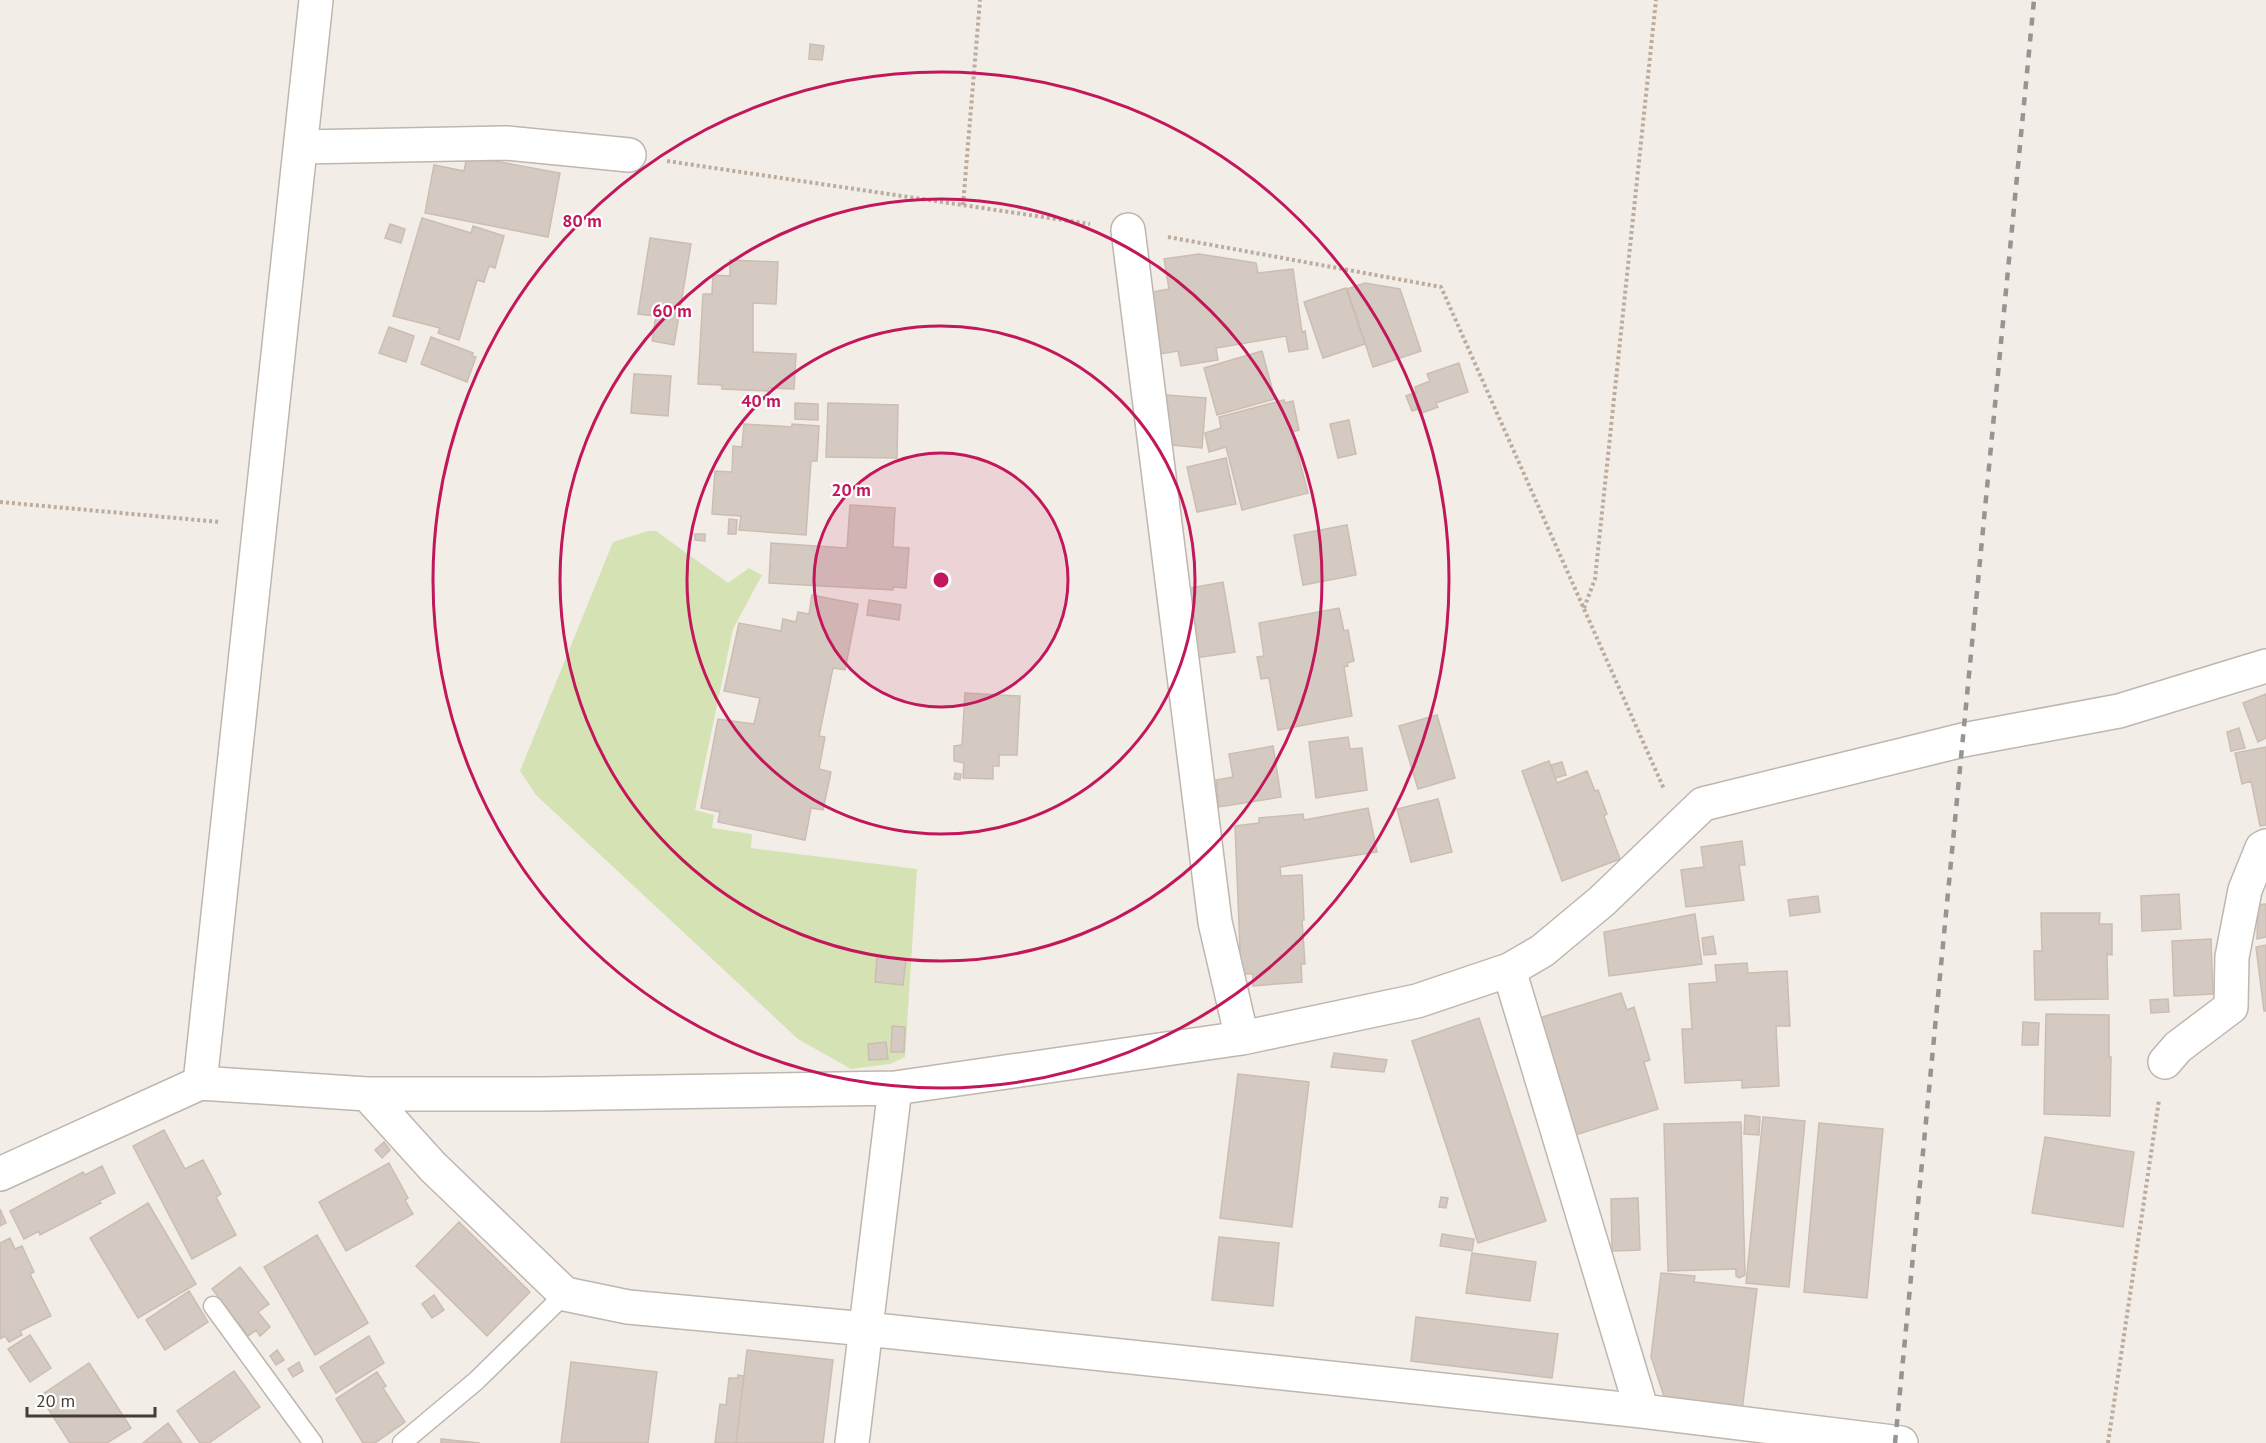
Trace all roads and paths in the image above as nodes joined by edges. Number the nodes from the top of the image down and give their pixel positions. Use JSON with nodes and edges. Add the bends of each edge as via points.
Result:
{"nodes":[{"id":1,"x":315,"y":0,"type":"edge"},
{"id":2,"x":980,"y":0,"type":"edge"},
{"id":3,"x":1656,"y":0,"type":"edge"},
{"id":4,"x":301,"y":147,"type":"junction"},
{"id":5,"x":629,"y":155,"type":"joint"},
{"id":6,"x":963,"y":205,"type":"junction"},
{"id":7,"x":1128,"y":230,"type":"junction"},
{"id":8,"x":0,"y":502,"type":"edge"},
{"id":9,"x":260,"y":525,"type":"junction"},
{"id":10,"x":1584,"y":609,"type":"junction"},
{"id":11,"x":2266,"y":666,"type":"edge"},
{"id":12,"x":1680,"y":825,"type":"junction"},
{"id":13,"x":2266,"y":846,"type":"edge"},
{"id":14,"x":1509,"y":970,"type":"junction"},
{"id":15,"x":1242,"y":1038,"type":"junction"},
{"id":16,"x":2165,"y":1062,"type":"joint"},
{"id":17,"x":200,"y":1083,"type":"junction"},
{"id":18,"x":895,"y":1088,"type":"junction"},
{"id":19,"x":368,"y":1094,"type":"junction"},
{"id":20,"x":0,"y":1174,"type":"edge"},
{"id":21,"x":566,"y":1294,"type":"junction"},
{"id":22,"x":213,"y":1306,"type":"dead end"},
{"id":23,"x":866,"y":1329,"type":"junction"},
{"id":24,"x":1642,"y":1411,"type":"junction"},
{"id":25,"x":313,"y":1443,"type":"edge"},
{"id":26,"x":402,"y":1443,"type":"edge"},
{"id":27,"x":852,"y":1443,"type":"edge"},
{"id":28,"x":1901,"y":1443,"type":"edge"},
{"id":29,"x":2108,"y":1443,"type":"edge"}],
"edges":[{"from":1,"to":4,"type":"street"},
{"from":2,"to":6,"type":"path"},
{"from":3,"to":10,"type":"path","via":[[1595,579]]},
{"from":4,"to":5,"type":"street","via":[[506,143]]},
{"from":4,"to":9,"type":"street"},
{"from":5,"to":6,"type":"path"},
{"from":6,"to":7,"type":"path"},
{"from":7,"to":10,"type":"path","via":[[1441,287]]},
{"from":7,"to":15,"type":"street","via":[[1215,922]]},
{"from":8,"to":9,"type":"path"},
{"from":9,"to":17,"type":"street"},
{"from":10,"to":12,"type":"path"},
{"from":11,"to":12,"type":"street","via":[[2120,711],[1963,740],[1703,804]]},
{"from":12,"to":14,"type":"street","via":[[1602,901],[1542,951]]},
{"from":13,"to":16,"type":"street","via":[[2245,890],[2232,957],[2231,1007],[2178,1047]]},
{"from":14,"to":15,"type":"street","via":[[1417,1001]]},
{"from":14,"to":24,"type":"street"},
{"from":15,"to":18,"type":"street"},
{"from":16,"to":29,"type":"path"},
{"from":17,"to":19,"type":"street"},
{"from":17,"to":20,"type":"street"},
{"from":18,"to":19,"type":"street"},
{"from":18,"to":23,"type":"street"},
{"from":19,"to":21,"type":"street","via":[[433,1167]]},
{"from":21,"to":23,"type":"street","via":[[627,1307]]},
{"from":21,"to":26,"type":"lane","via":[[476,1381]]},
{"from":22,"to":25,"type":"lane"},
{"from":23,"to":24,"type":"street"},
{"from":23,"to":27,"type":"street"},
{"from":24,"to":28,"type":"street"}]}
